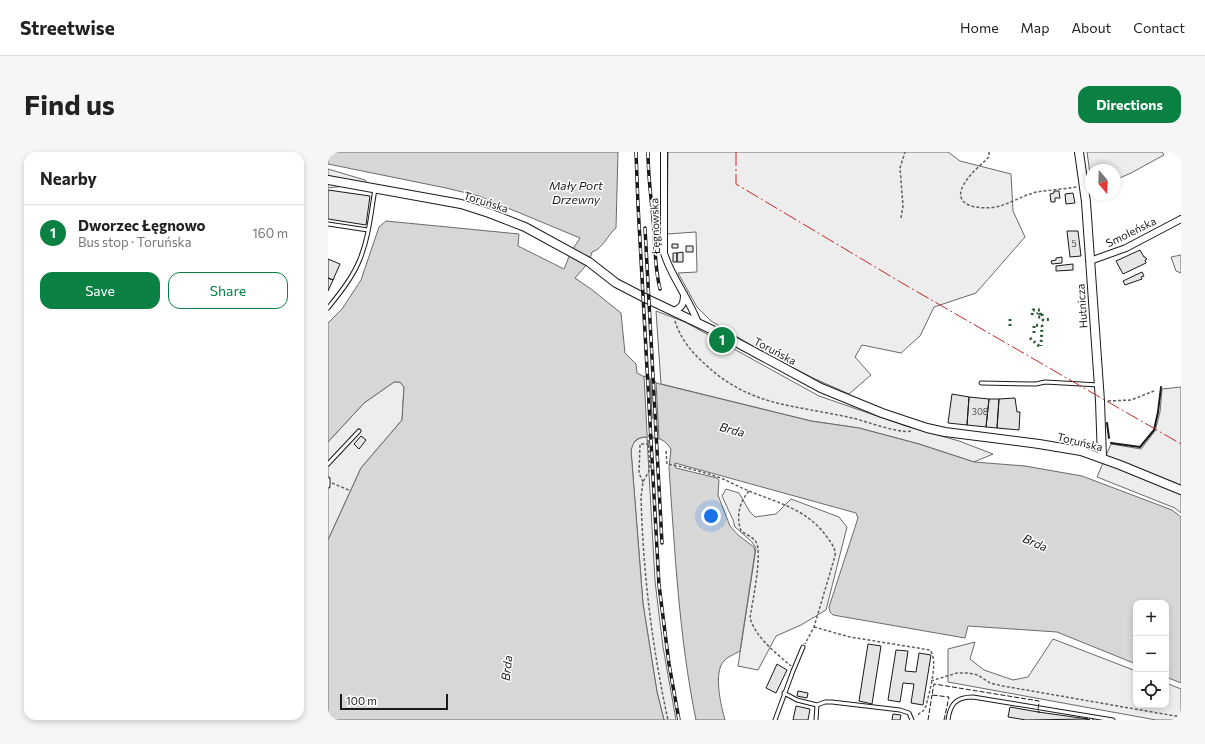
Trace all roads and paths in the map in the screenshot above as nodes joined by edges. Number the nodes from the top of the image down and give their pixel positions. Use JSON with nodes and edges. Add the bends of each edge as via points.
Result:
{"nodes":[{"id":1,"x":664,"y":152,"type":"edge"},
{"id":2,"x":905,"y":152,"type":"edge"},
{"id":3,"x":989,"y":152,"type":"edge"},
{"id":4,"x":1079,"y":152,"type":"edge"},
{"id":5,"x":328,"y":180,"type":"edge"},
{"id":6,"x":1084,"y":187,"type":"junction"},
{"id":7,"x":375,"y":188,"type":"junction"},
{"id":8,"x":901,"y":218,"type":"dead end"},
{"id":9,"x":1181,"y":219,"type":"edge"},
{"id":10,"x":328,"y":224,"type":"edge"},
{"id":11,"x":368,"y":230,"type":"junction"},
{"id":12,"x":1090,"y":261,"type":"junction"},
{"id":13,"x":684,"y":294,"type":"junction"},
{"id":14,"x":328,"y":308,"type":"edge"},
{"id":15,"x":673,"y":311,"type":"junction"},
{"id":16,"x":698,"y":323,"type":"junction"},
{"id":17,"x":981,"y":383,"type":"dead end"},
{"id":18,"x":1099,"y":385,"type":"junction"},
{"id":19,"x":1154,"y":391,"type":"dead end"},
{"id":20,"x":1100,"y":401,"type":"junction"},
{"id":21,"x":914,"y":430,"type":"dead end"},
{"id":22,"x":359,"y":431,"type":"dead end"},
{"id":23,"x":648,"y":440,"type":"dead end"},
{"id":24,"x":649,"y":444,"type":"junction"},
{"id":25,"x":666,"y":451,"type":"dead end"},
{"id":26,"x":1102,"y":458,"type":"junction"},
{"id":27,"x":328,"y":464,"type":"edge"},
{"id":28,"x":328,"y":479,"type":"edge"},
{"id":29,"x":644,"y":482,"type":"junction"},
{"id":30,"x":334,"y":484,"type":"dead end"},
{"id":31,"x":328,"y":486,"type":"edge"},
{"id":32,"x":1181,"y":490,"type":"edge"},
{"id":33,"x":351,"y":491,"type":"dead end"},
{"id":34,"x":749,"y":491,"type":"junction"},
{"id":35,"x":814,"y":627,"type":"junction"},
{"id":36,"x":803,"y":647,"type":"joint"},
{"id":37,"x":794,"y":669,"type":"junction"},
{"id":38,"x":931,"y":681,"type":"junction"},
{"id":39,"x":784,"y":693,"type":"junction"},
{"id":40,"x":817,"y":705,"type":"junction"},
{"id":41,"x":1181,"y":717,"type":"edge"},
{"id":42,"x":668,"y":720,"type":"edge"},
{"id":43,"x":776,"y":720,"type":"edge"},
{"id":44,"x":816,"y":720,"type":"edge"},
{"id":45,"x":912,"y":720,"type":"edge"},
{"id":46,"x":948,"y":720,"type":"edge"},
{"id":47,"x":1113,"y":720,"type":"edge"}],
"edges":[{"from":1,"to":13,"type":"street","name":"Łęgnowska","via":[[664,252]]},
{"from":2,"to":8,"type":"path","via":[[900,168],[903,206]]},
{"from":3,"to":6,"type":"path","via":[[990,157],[971,174],[962,187],[963,200],[971,206],[991,208],[1038,192]]},
{"from":4,"to":6,"type":"street","name":"Hutnicza"},
{"from":5,"to":7,"type":"street","name":"Toruńska"},
{"from":6,"to":12,"type":"street","name":"Hutnicza"},
{"from":7,"to":11,"type":"lane"},
{"from":7,"to":15,"type":"street","name":"Toruńska","via":[[434,198],[489,212],[525,227],[588,262],[616,283]]},
{"from":9,"to":12,"type":"street","name":"Smoleńska","via":[[1126,248]]},
{"from":10,"to":11,"type":"lane"},
{"from":11,"to":14,"type":"lane","via":[[360,258],[349,280]]},
{"from":12,"to":18,"type":"street","name":"Hutnicza"},
{"from":13,"to":15,"type":"street","via":[[682,305]]},
{"from":13,"to":16,"type":"street","name":"Łęgnowska"},
{"from":15,"to":16,"type":"street","name":"Toruńska"},
{"from":15,"to":21,"type":"path","via":[[678,331],[699,359],[713,372],[744,392],[780,405],[836,414],[896,430]]},
{"from":16,"to":26,"type":"street","name":"Toruńska","via":[[821,388],[904,421],[945,432],[1061,447]]},
{"from":17,"to":18,"type":"lane","via":[[1045,382]]},
{"from":18,"to":20,"type":"street","name":"Hutnicza"},
{"from":19,"to":20,"type":"path","via":[[1126,401]]},
{"from":20,"to":26,"type":"street","name":"Hutnicza"},
{"from":22,"to":27,"type":"lane"},
{"from":23,"to":24,"type":"path"},
{"from":24,"to":29,"type":"path","via":[[650,469]]},
{"from":24,"to":29,"type":"path","via":[[640,444],[639,473]]},
{"from":25,"to":34,"type":"path","via":[[667,464],[721,478]]},
{"from":26,"to":32,"type":"street","name":"Toruńska"},
{"from":28,"to":31,"type":"lane"},
{"from":29,"to":42,"type":"path","via":[[641,502],[648,604]]},
{"from":30,"to":33,"type":"path"},
{"from":34,"to":35,"type":"path","via":[[787,505],[804,515],[822,530],[835,550]]},
{"from":34,"to":37,"type":"path","via":[[742,499],[738,522],[741,531],[756,540],[758,547],[750,618],[752,627]]},
{"from":35,"to":36,"type":"path"},
{"from":35,"to":38,"type":"path","via":[[850,637],[930,650],[934,660]]},
{"from":36,"to":37,"type":"lane"},
{"from":37,"to":39,"type":"lane"},
{"from":38,"to":41,"type":"path","via":[[957,673],[968,673],[1003,686]]},
{"from":38,"to":45,"type":"path","via":[[926,706]]},
{"from":39,"to":40,"type":"lane","via":[[797,700]]},
{"from":39,"to":43,"type":"lane"},
{"from":40,"to":44,"type":"lane"},
{"from":40,"to":45,"type":"lane","via":[[832,702],[900,710],[909,713]]},
{"from":46,"to":47,"type":"lane","via":[[949,710],[955,702],[973,697]]}]}
